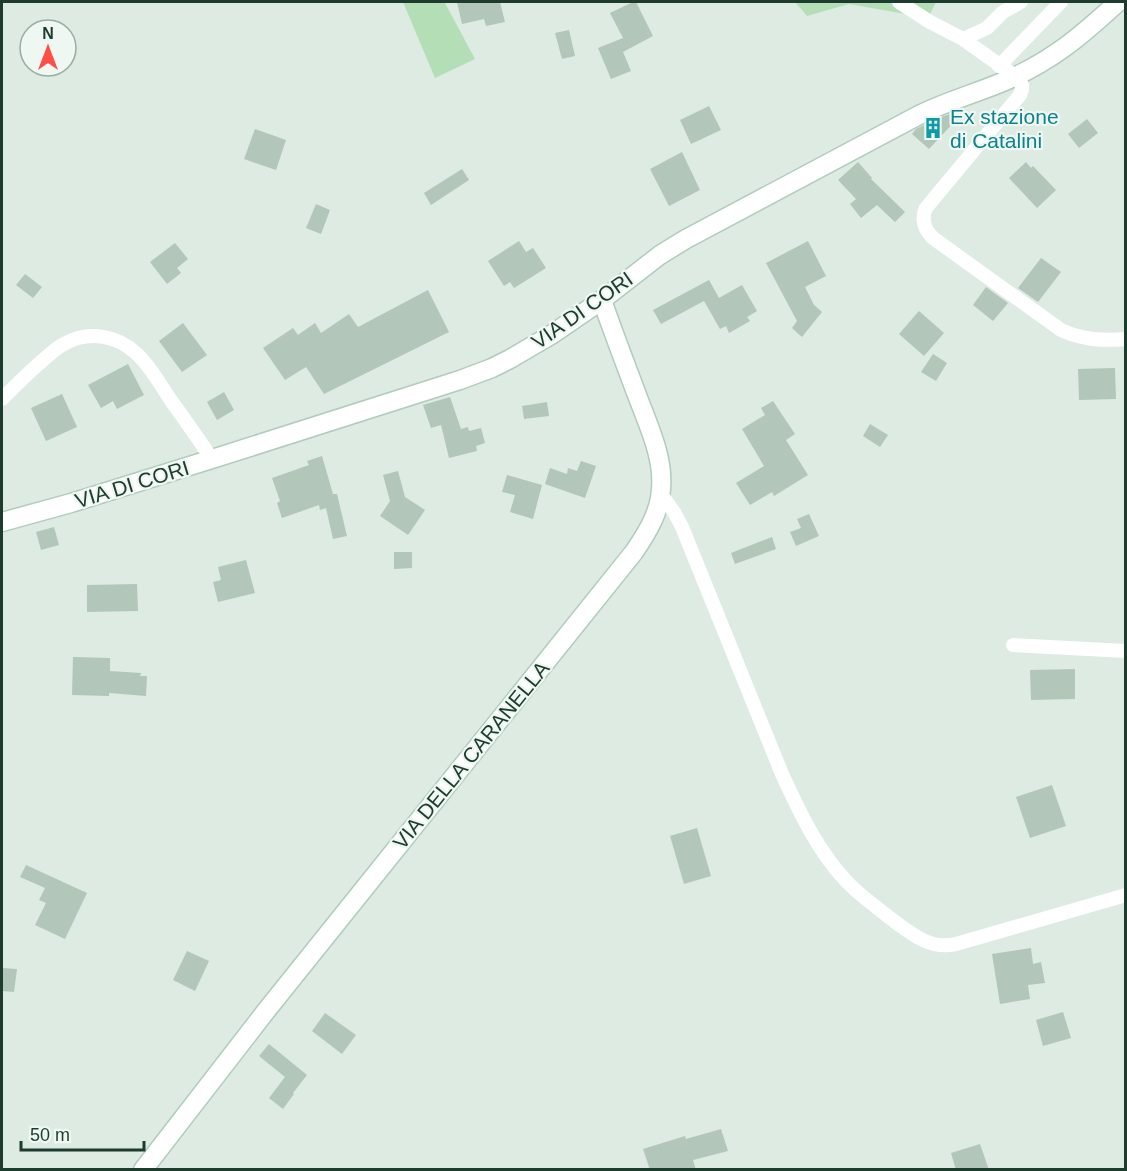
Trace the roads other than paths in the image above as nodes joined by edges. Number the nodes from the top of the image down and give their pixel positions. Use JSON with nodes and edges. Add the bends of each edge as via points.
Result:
{"nodes":[{"id":1,"x":899,"y":2,"type":"edge"},
{"id":2,"x":1021,"y":2,"type":"edge"},
{"id":3,"x":1061,"y":2,"type":"edge"},
{"id":4,"x":1118,"y":2,"type":"edge"},
{"id":5,"x":963,"y":39,"type":"junction"},
{"id":6,"x":999,"y":66,"type":"junction"},
{"id":7,"x":1015,"y":76,"type":"junction"},
{"id":8,"x":602,"y":300,"type":"junction"},
{"id":9,"x":1125,"y":339,"type":"edge"},
{"id":10,"x":2,"y":399,"type":"edge"},
{"id":11,"x":212,"y":459,"type":"junction"},
{"id":12,"x":661,"y":494,"type":"junction"},
{"id":13,"x":2,"y":522,"type":"edge"},
{"id":14,"x":1013,"y":645,"type":"dead end"},
{"id":15,"x":1125,"y":651,"type":"edge"},
{"id":16,"x":1125,"y":895,"type":"edge"},
{"id":17,"x":143,"y":1170,"type":"edge"}],
"edges":[{"from":1,"to":5,"type":"street"},
{"from":2,"to":5,"type":"street","via":[[987,28]]},
{"from":3,"to":6,"type":"street"},
{"from":4,"to":7,"type":"main road","name":"VIA DI CORI","via":[[1068,46]]},
{"from":5,"to":6,"type":"street"},
{"from":6,"to":7,"type":"street"},
{"from":7,"to":8,"type":"main road","name":"VIA DI CORI","via":[[919,115],[705,228],[660,255]]},
{"from":7,"to":9,"type":"street","via":[[1022,85],[1020,95],[928,204],[924,211],[925,226],[933,238],[1061,330],[1090,340]]},
{"from":8,"to":11,"type":"main road","name":"VIA DI CORI","via":[[492,368]]},
{"from":8,"to":12,"type":"main road","name":"VIA DELLA CARANELLA","via":[[657,451]]},
{"from":10,"to":11,"type":"street","via":[[61,345],[85,336],[108,338],[139,356]]},
{"from":11,"to":13,"type":"main road","name":"VIA DI CORI"},
{"from":12,"to":16,"type":"street","via":[[682,526],[799,811],[825,855],[862,896],[919,939],[947,946]]},
{"from":12,"to":17,"type":"main road","name":"VIA DELLA CARANELLA","via":[[651,524],[634,552]]},
{"from":14,"to":15,"type":"street"}]}
